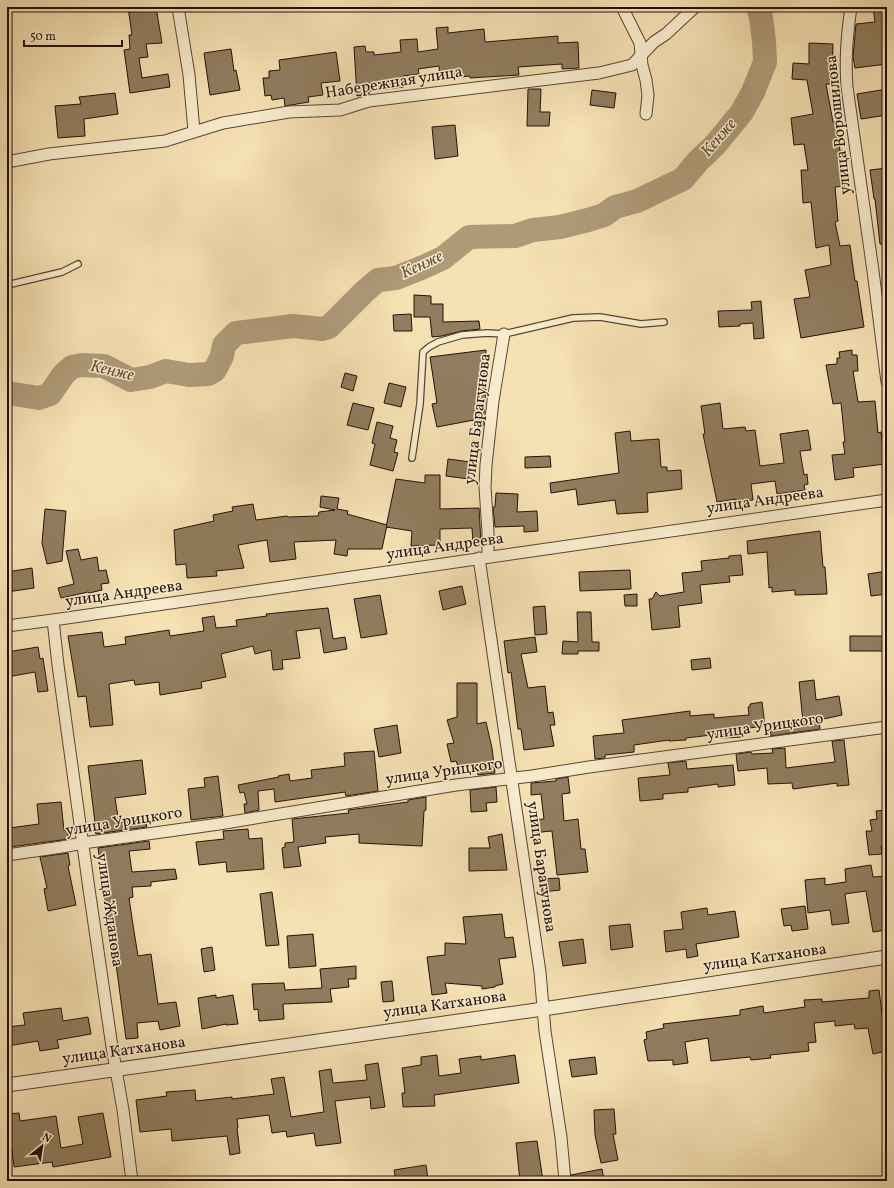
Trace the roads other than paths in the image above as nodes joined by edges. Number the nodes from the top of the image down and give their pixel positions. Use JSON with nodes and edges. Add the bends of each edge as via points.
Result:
{"nodes":[{"id":1,"x":178,"y":7,"type":"edge"},
{"id":2,"x":622,"y":7,"type":"edge"},
{"id":3,"x":696,"y":7,"type":"edge"},
{"id":4,"x":851,"y":7,"type":"edge"},
{"id":5,"x":641,"y":55,"type":"junction"},
{"id":6,"x":646,"y":114,"type":"dead end"},
{"id":7,"x":194,"y":132,"type":"junction"},
{"id":8,"x":7,"y":162,"type":"edge"},
{"id":9,"x":78,"y":264,"type":"dead end"},
{"id":10,"x":7,"y":285,"type":"edge"},
{"id":11,"x":664,"y":322,"type":"dead end"},
{"id":12,"x":504,"y":334,"type":"junction"},
{"id":13,"x":887,"y":382,"type":"edge"},
{"id":14,"x":412,"y":458,"type":"dead end"},
{"id":15,"x":887,"y":500,"type":"edge"},
{"id":16,"x":483,"y":557,"type":"junction"},
{"id":17,"x":53,"y":620,"type":"junction"},
{"id":18,"x":7,"y":626,"type":"edge"},
{"id":19,"x":887,"y":727,"type":"edge"},
{"id":20,"x":512,"y":779,"type":"junction"},
{"id":21,"x":83,"y":843,"type":"junction"},
{"id":22,"x":7,"y":855,"type":"edge"},
{"id":23,"x":887,"y":957,"type":"edge"},
{"id":24,"x":544,"y":1009,"type":"junction"},
{"id":25,"x":116,"y":1069,"type":"junction"},
{"id":26,"x":7,"y":1085,"type":"edge"},
{"id":27,"x":132,"y":1181,"type":"edge"},
{"id":28,"x":566,"y":1181,"type":"edge"}],
"edges":[{"from":1,"to":7,"type":"street","via":[[189,75]]},
{"from":2,"to":5,"type":"street","via":[[640,43]]},
{"from":3,"to":5,"type":"street","name":"Набережная улица"},
{"from":4,"to":13,"type":"street","name":"улица Ворошилова","via":[[845,62],[847,87]]},
{"from":5,"to":6,"type":"street","via":[[648,95]]},
{"from":5,"to":7,"type":"street","name":"Набережная улица","via":[[632,65],[600,72],[373,100],[340,110],[289,112],[223,123]]},
{"from":7,"to":8,"type":"street","name":"Набережная улица","via":[[165,141],[49,154]]},
{"from":9,"to":10,"type":"lane","via":[[62,272]]},
{"from":11,"to":12,"type":"lane","via":[[641,324],[600,317],[573,318]]},
{"from":12,"to":14,"type":"lane","via":[[462,335],[438,342],[423,352],[420,404]]},
{"from":12,"to":16,"type":"street","name":"улица Барагунова","via":[[486,466],[488,532]]},
{"from":15,"to":16,"type":"street","name":"улица Андреева"},
{"from":16,"to":17,"type":"street","name":"улица Андреева"},
{"from":16,"to":20,"type":"street","name":"улица Барагунова"},
{"from":17,"to":18,"type":"street","name":"улица Андреева"},
{"from":17,"to":21,"type":"street","name":"улица Жданова"},
{"from":19,"to":20,"type":"street","name":"улица Урицкого"},
{"from":20,"to":21,"type":"street","name":"улица Урицкого","via":[[456,785]]},
{"from":20,"to":24,"type":"street","name":"улица Барагунова"},
{"from":21,"to":22,"type":"street","name":"улица Урицкого"},
{"from":21,"to":25,"type":"street","name":"улица Жданова"},
{"from":23,"to":24,"type":"street","name":"улица Катханова"},
{"from":24,"to":25,"type":"street","name":"улица Катханова"},
{"from":24,"to":28,"type":"street","name":"улица Барагунова"},
{"from":25,"to":26,"type":"street","name":"улица Катханова"},
{"from":25,"to":27,"type":"street","name":"улица Жданова"}]}
